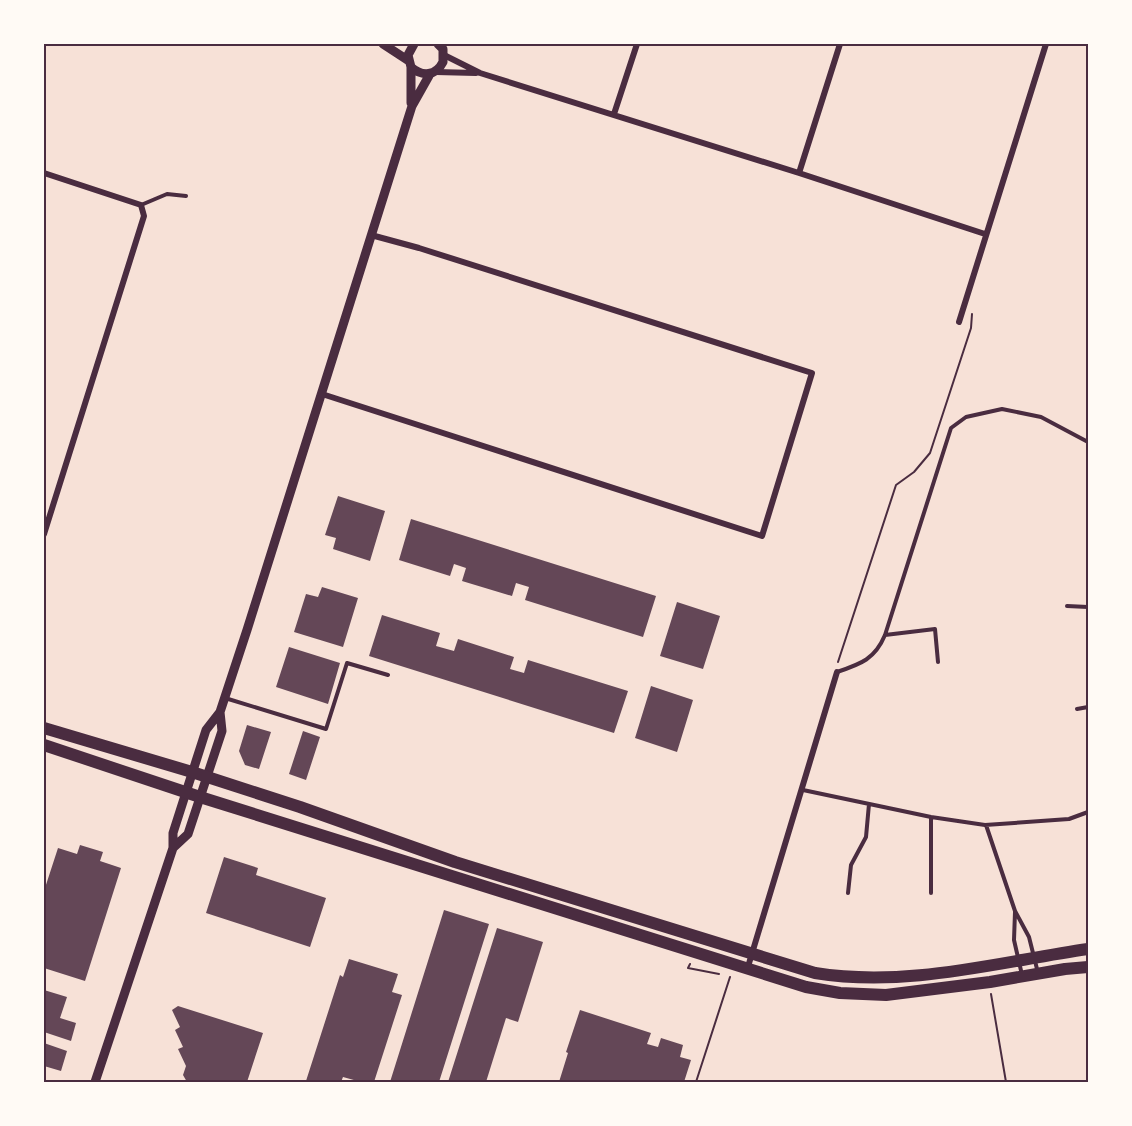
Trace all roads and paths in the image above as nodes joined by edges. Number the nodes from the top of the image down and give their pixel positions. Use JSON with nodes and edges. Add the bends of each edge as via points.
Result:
{"nodes":[{"id":1,"x":382,"y":44,"type":"edge"},
{"id":2,"x":414,"y":44,"type":"edge"},
{"id":3,"x":439,"y":44,"type":"edge"},
{"id":4,"x":637,"y":44,"type":"edge"},
{"id":5,"x":840,"y":44,"type":"edge"},
{"id":6,"x":1046,"y":44,"type":"edge"},
{"id":7,"x":444,"y":55,"type":"junction"},
{"id":8,"x":410,"y":64,"type":"junction"},
{"id":9,"x":433,"y":73,"type":"junction"},
{"id":10,"x":480,"y":73,"type":"junction"},
{"id":11,"x":411,"y":106,"type":"junction"},
{"id":12,"x":614,"y":114,"type":"junction"},
{"id":13,"x":799,"y":172,"type":"junction"},
{"id":14,"x":44,"y":173,"type":"edge"},
{"id":15,"x":186,"y":196,"type":"dead end"},
{"id":16,"x":141,"y":205,"type":"junction"},
{"id":17,"x":985,"y":234,"type":"junction"},
{"id":18,"x":371,"y":235,"type":"junction"},
{"id":19,"x":972,"y":313,"type":"dead end"},
{"id":20,"x":959,"y":322,"type":"dead end"},
{"id":21,"x":322,"y":394,"type":"junction"},
{"id":22,"x":1089,"y":442,"type":"edge"},
{"id":23,"x":44,"y":534,"type":"edge"},
{"id":24,"x":1067,"y":606,"type":"dead end"},
{"id":25,"x":1089,"y":607,"type":"edge"},
{"id":26,"x":885,"y":635,"type":"junction"},
{"id":27,"x":938,"y":662,"type":"dead end"},
{"id":28,"x":837,"y":672,"type":"junction"},
{"id":29,"x":388,"y":675,"type":"dead end"},
{"id":30,"x":224,"y":698,"type":"junction"},
{"id":31,"x":1089,"y":707,"type":"edge"},
{"id":32,"x":1077,"y":709,"type":"dead end"},
{"id":33,"x":220,"y":712,"type":"junction"},
{"id":34,"x":44,"y":728,"type":"edge"},
{"id":35,"x":44,"y":746,"type":"edge"},
{"id":36,"x":192,"y":772,"type":"junction"},
{"id":37,"x":207,"y":777,"type":"junction"},
{"id":38,"x":802,"y":790,"type":"junction"},
{"id":39,"x":186,"y":793,"type":"junction"},
{"id":40,"x":200,"y":797,"type":"junction"},
{"id":41,"x":869,"y":804,"type":"junction"},
{"id":42,"x":1089,"y":812,"type":"edge"},
{"id":43,"x":931,"y":817,"type":"junction"},
{"id":44,"x":986,"y":825,"type":"junction"},
{"id":45,"x":173,"y":848,"type":"junction"},
{"id":46,"x":931,"y":892,"type":"dead end"},
{"id":47,"x":848,"y":893,"type":"dead end"},
{"id":48,"x":1015,"y":911,"type":"junction"},
{"id":49,"x":1089,"y":950,"type":"edge"},
{"id":50,"x":751,"y":954,"type":"junction"},
{"id":51,"x":1035,"y":958,"type":"junction"},
{"id":52,"x":1018,"y":961,"type":"junction"},
{"id":53,"x":1089,"y":967,"type":"edge"},
{"id":54,"x":747,"y":970,"type":"junction"},
{"id":55,"x":731,"y":974,"type":"dead end"},
{"id":56,"x":1038,"y":974,"type":"junction"},
{"id":57,"x":1022,"y":976,"type":"junction"},
{"id":58,"x":990,"y":988,"type":"dead end"},
{"id":59,"x":95,"y":1083,"type":"edge"},
{"id":60,"x":696,"y":1083,"type":"edge"},
{"id":61,"x":1006,"y":1083,"type":"edge"}],
"edges":[{"from":1,"to":8,"type":"street"},
{"from":2,"to":8,"type":"street"},
{"from":3,"to":7,"type":"street"},
{"from":4,"to":12,"type":"street"},
{"from":5,"to":13,"type":"street"},
{"from":6,"to":17,"type":"street"},
{"from":7,"to":9,"type":"street","via":[[441,68]]},
{"from":7,"to":10,"type":"street"},
{"from":8,"to":9,"type":"street","via":[[421,74]]},
{"from":8,"to":11,"type":"street"},
{"from":9,"to":10,"type":"street"},
{"from":9,"to":11,"type":"street"},
{"from":10,"to":12,"type":"street"},
{"from":11,"to":18,"type":"street"},
{"from":12,"to":13,"type":"street"},
{"from":13,"to":17,"type":"street"},
{"from":14,"to":16,"type":"street"},
{"from":15,"to":16,"type":"lane","via":[[167,194]]},
{"from":16,"to":23,"type":"street","via":[[144,216]]},
{"from":17,"to":20,"type":"street"},
{"from":18,"to":21,"type":"street"},
{"from":18,"to":21,"type":"street","via":[[812,373],[762,536]]},
{"from":19,"to":28,"type":"path","via":[[971,328],[930,453],[896,485]]},
{"from":21,"to":30,"type":"street"},
{"from":22,"to":26,"type":"lane","via":[[1041,417],[1002,409],[966,417],[951,428]]},
{"from":24,"to":25,"type":"lane"},
{"from":26,"to":27,"type":"lane","via":[[935,629]]},
{"from":26,"to":28,"type":"lane","via":[[879,650],[860,664]]},
{"from":28,"to":38,"type":"street"},
{"from":29,"to":30,"type":"lane","via":[[347,663],[326,729]]},
{"from":30,"to":33,"type":"street"},
{"from":31,"to":32,"type":"lane"},
{"from":33,"to":36,"type":"street","via":[[206,730]]},
{"from":33,"to":37,"type":"street","via":[[222,731]]},
{"from":34,"to":36,"type":"main road"},
{"from":35,"to":39,"type":"main road"},
{"from":36,"to":37,"type":"main road"},
{"from":36,"to":39,"type":"street"},
{"from":37,"to":40,"type":"street"},
{"from":37,"to":50,"type":"main road","via":[[411,848]]},
{"from":38,"to":41,"type":"lane"},
{"from":38,"to":50,"type":"street"},
{"from":39,"to":40,"type":"main road"},
{"from":39,"to":45,"type":"street","via":[[173,833]]},
{"from":40,"to":45,"type":"street","via":[[188,834]]},
{"from":40,"to":54,"type":"main road"},
{"from":41,"to":43,"type":"lane"},
{"from":41,"to":47,"type":"lane","via":[[866,837],[851,865]]},
{"from":42,"to":44,"type":"lane","via":[[1069,819]]},
{"from":43,"to":44,"type":"lane"},
{"from":43,"to":46,"type":"lane"},
{"from":44,"to":48,"type":"lane"},
{"from":45,"to":59,"type":"street"},
{"from":48,"to":51,"type":"lane"},
{"from":48,"to":52,"type":"lane"},
{"from":49,"to":51,"type":"main road"},
{"from":50,"to":52,"type":"main road","via":[[815,973],[875,979]]},
{"from":50,"to":54,"type":"street"},
{"from":51,"to":52,"type":"main road"},
{"from":51,"to":56,"type":"lane"},
{"from":52,"to":57,"type":"lane"},
{"from":53,"to":56,"type":"main road"},
{"from":54,"to":57,"type":"main road","via":[[806,987],[863,995]]},
{"from":55,"to":60,"type":"path"},
{"from":56,"to":57,"type":"main road"},
{"from":58,"to":61,"type":"path"}]}
